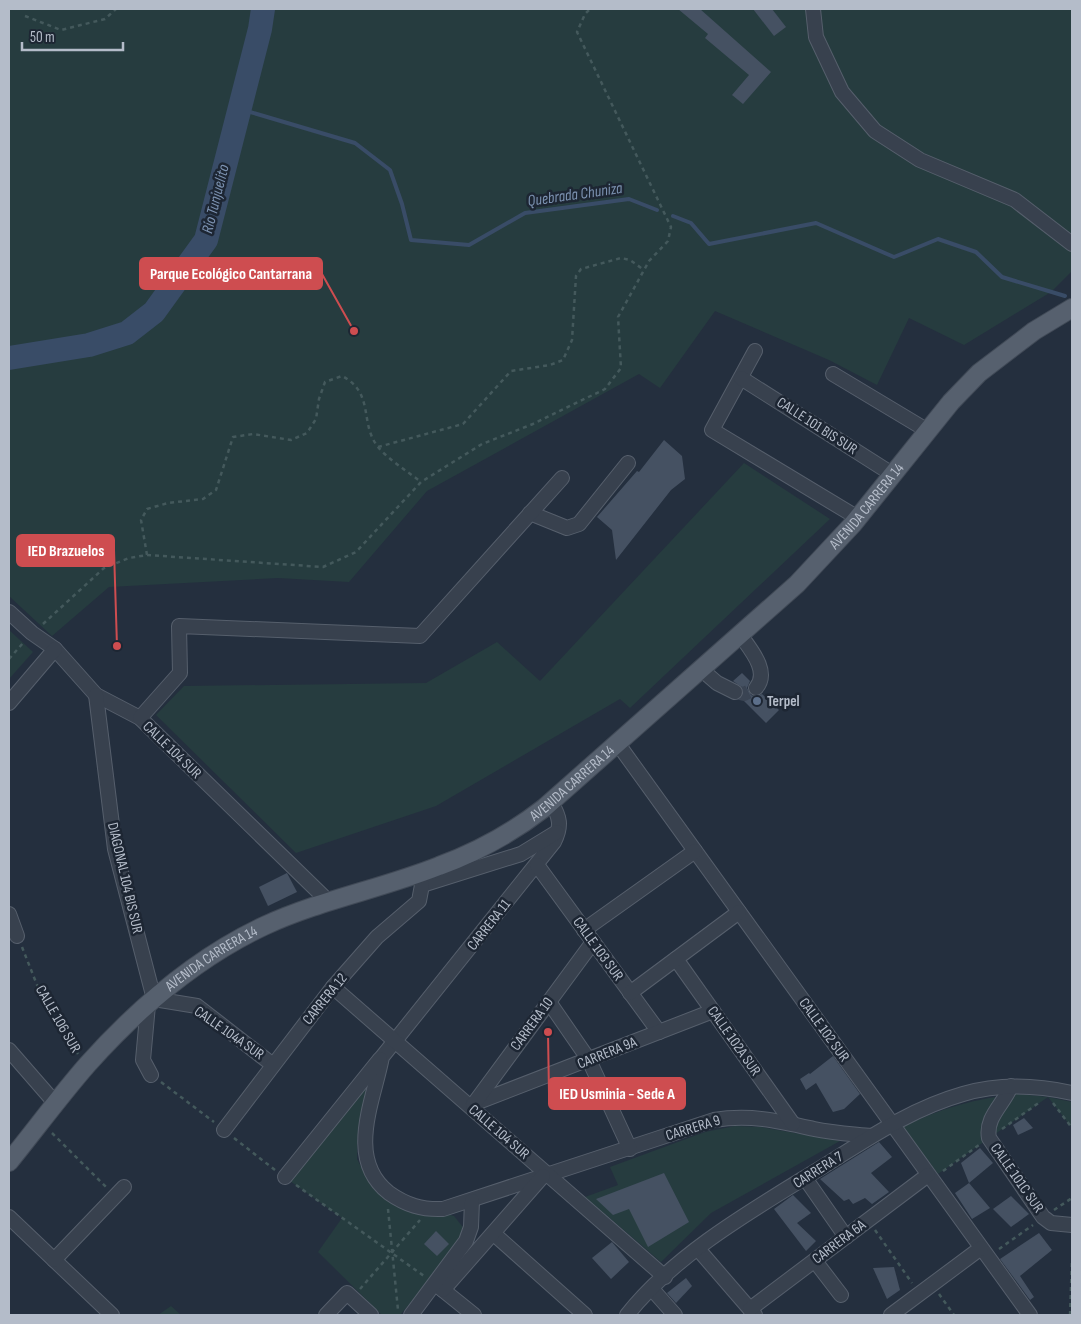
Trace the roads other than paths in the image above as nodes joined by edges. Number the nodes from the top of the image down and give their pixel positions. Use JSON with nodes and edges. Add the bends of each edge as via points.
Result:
{"nodes":[{"id":1,"x":813,"y":9,"type":"edge"},
{"id":2,"x":1072,"y":244,"type":"edge"},
{"id":3,"x":1072,"y":310,"type":"edge"},
{"id":4,"x":755,"y":351,"type":"dead end"},
{"id":5,"x":833,"y":374,"type":"dead end"},
{"id":6,"x":742,"y":378,"type":"junction"},
{"id":7,"x":928,"y":430,"type":"junction"},
{"id":8,"x":628,"y":463,"type":"dead end"},
{"id":9,"x":892,"y":474,"type":"junction"},
{"id":10,"x":562,"y":478,"type":"dead end"},
{"id":11,"x":530,"y":513,"type":"junction"},
{"id":12,"x":858,"y":518,"type":"junction"},
{"id":13,"x":9,"y":612,"type":"edge"},
{"id":14,"x":741,"y":636,"type":"junction"},
{"id":15,"x":55,"y":649,"type":"junction"},
{"id":16,"x":702,"y":670,"type":"junction"},
{"id":17,"x":756,"y":688,"type":"dead end"},
{"id":18,"x":735,"y":692,"type":"tunnel mouth"},
{"id":19,"x":96,"y":696,"type":"junction"},
{"id":20,"x":9,"y":703,"type":"edge"},
{"id":21,"x":140,"y":718,"type":"junction"},
{"id":22,"x":618,"y":744,"type":"junction"},
{"id":23,"x":552,"y":802,"type":"junction"},
{"id":24,"x":560,"y":830,"type":"junction"},
{"id":25,"x":696,"y":851,"type":"junction"},
{"id":26,"x":537,"y":865,"type":"junction"},
{"id":27,"x":420,"y":879,"type":"junction"},
{"id":28,"x":328,"y":901,"type":"junction"},
{"id":29,"x":739,"y":912,"type":"junction"},
{"id":30,"x":9,"y":914,"type":"edge"},
{"id":31,"x":584,"y":930,"type":"junction"},
{"id":32,"x":17,"y":936,"type":"road end"},
{"id":33,"x":593,"y":942,"type":"junction"},
{"id":34,"x":676,"y":959,"type":"junction"},
{"id":35,"x":334,"y":987,"type":"junction"},
{"id":36,"x":630,"y":993,"type":"junction"},
{"id":37,"x":151,"y":1002,"type":"junction"},
{"id":38,"x":548,"y":1002,"type":"junction"},
{"id":39,"x":713,"y":1010,"type":"junction"},
{"id":40,"x":659,"y":1032,"type":"junction"},
{"id":41,"x":396,"y":1042,"type":"junction"},
{"id":42,"x":9,"y":1050,"type":"edge"},
{"id":43,"x":382,"y":1057,"type":"junction"},
{"id":44,"x":590,"y":1060,"type":"junction"},
{"id":45,"x":273,"y":1064,"type":"junction"},
{"id":46,"x":151,"y":1075,"type":"dead end"},
{"id":47,"x":1012,"y":1086,"type":"junction"},
{"id":48,"x":1072,"y":1093,"type":"edge"},
{"id":49,"x":56,"y":1104,"type":"junction"},
{"id":50,"x":472,"y":1106,"type":"junction"},
{"id":51,"x":793,"y":1124,"type":"junction"},
{"id":52,"x":891,"y":1124,"type":"junction"},
{"id":53,"x":224,"y":1130,"type":"dead end"},
{"id":54,"x":871,"y":1136,"type":"junction"},
{"id":55,"x":630,"y":1149,"type":"junction"},
{"id":56,"x":9,"y":1162,"type":"edge"},
{"id":57,"x":546,"y":1175,"type":"junction"},
{"id":58,"x":928,"y":1175,"type":"junction"},
{"id":59,"x":285,"y":1177,"type":"dead end"},
{"id":60,"x":805,"y":1178,"type":"junction"},
{"id":61,"x":119,"y":1192,"type":"road end"},
{"id":62,"x":472,"y":1201,"type":"junction"},
{"id":63,"x":9,"y":1217,"type":"edge"},
{"id":64,"x":1072,"y":1225,"type":"edge"},
{"id":65,"x":494,"y":1234,"type":"junction"},
{"id":66,"x":846,"y":1237,"type":"junction"},
{"id":67,"x":698,"y":1249,"type":"junction"},
{"id":68,"x":984,"y":1253,"type":"junction"},
{"id":69,"x":54,"y":1260,"type":"junction"},
{"id":70,"x":815,"y":1261,"type":"junction"},
{"id":71,"x":665,"y":1277,"type":"junction"},
{"id":72,"x":439,"y":1287,"type":"junction"},
{"id":73,"x":652,"y":1289,"type":"junction"},
{"id":74,"x":841,"y":1295,"type":"dead end"},
{"id":75,"x":752,"y":1312,"type":"edge"},
{"id":76,"x":112,"y":1315,"type":"edge"},
{"id":77,"x":326,"y":1315,"type":"edge"},
{"id":78,"x":371,"y":1315,"type":"edge"},
{"id":79,"x":411,"y":1315,"type":"edge"},
{"id":80,"x":474,"y":1315,"type":"edge"},
{"id":81,"x":585,"y":1315,"type":"edge"},
{"id":82,"x":627,"y":1315,"type":"edge"},
{"id":83,"x":675,"y":1315,"type":"edge"},
{"id":84,"x":891,"y":1315,"type":"edge"},
{"id":85,"x":1030,"y":1315,"type":"edge"}],
"edges":[{"from":1,"to":2,"type":"street","via":[[816,37],[842,92],[875,130],[920,160],[1015,200]]},
{"from":3,"to":7,"type":"main road","name":"AVENIDA CARRERA 14","via":[[1034,331],[979,372]]},
{"from":4,"to":6,"type":"street"},
{"from":5,"to":7,"type":"street"},
{"from":6,"to":9,"type":"street","name":"CALLE 101 BIS SUR"},
{"from":6,"to":12,"type":"street","via":[[712,430]]},
{"from":7,"to":9,"type":"main road","name":"AVENIDA CARRERA 14"},
{"from":8,"to":11,"type":"street","via":[[579,524],[567,528]]},
{"from":9,"to":12,"type":"main road","name":"AVENIDA CARRERA 14"},
{"from":10,"to":11,"type":"street"},
{"from":11,"to":21,"type":"street","via":[[420,636],[179,626],[180,674]]},
{"from":12,"to":14,"type":"main road","name":"AVENIDA CARRERA 14","via":[[797,584]]},
{"from":13,"to":15,"type":"street","name":"CALLE 104 SUR"},
{"from":14,"to":16,"type":"main road","name":"AVENIDA CARRERA 14"},
{"from":14,"to":17,"type":"street","via":[[762,672]]},
{"from":15,"to":19,"type":"street","name":"CALLE 104 SUR"},
{"from":15,"to":20,"type":"street"},
{"from":16,"to":18,"type":"street"},
{"from":16,"to":22,"type":"main road","name":"AVENIDA CARRERA 14"},
{"from":19,"to":21,"type":"street","name":"CALLE 104 SUR"},
{"from":19,"to":37,"type":"street","name":"DIAGONAL 104 BIS SUR","via":[[115,849]]},
{"from":21,"to":28,"type":"street","name":"CALLE 104 SUR"},
{"from":22,"to":23,"type":"main road","name":"AVENIDA CARRERA 14"},
{"from":22,"to":25,"type":"street","name":"CALLE 102 SUR"},
{"from":23,"to":24,"type":"street","via":[[558,812]]},
{"from":23,"to":27,"type":"main road","name":"AVENIDA CARRERA 14","via":[[493,842]]},
{"from":24,"to":26,"type":"street","name":"CARRERA 11"},
{"from":24,"to":27,"type":"street","via":[[521,854]]},
{"from":25,"to":29,"type":"street","name":"CALLE 102 SUR"},
{"from":25,"to":31,"type":"street"},
{"from":26,"to":31,"type":"street","name":"CALLE 103 SUR"},
{"from":26,"to":41,"type":"street","name":"CARRERA 11"},
{"from":27,"to":28,"type":"main road","name":"AVENIDA CARRERA 14"},
{"from":27,"to":35,"type":"street","name":"CARRERA 12","via":[[422,893],[413,908],[377,937]]},
{"from":28,"to":37,"type":"main road","name":"AVENIDA CARRERA 14","via":[[264,926],[238,940],[208,958]]},
{"from":29,"to":34,"type":"street"},
{"from":29,"to":52,"type":"street","name":"CALLE 102 SUR"},
{"from":30,"to":32,"type":"street"},
{"from":31,"to":33,"type":"street","name":"CALLE 103 SUR"},
{"from":33,"to":36,"type":"street","name":"CALLE 103 SUR"},
{"from":33,"to":38,"type":"street","name":"CARRERA 10"},
{"from":34,"to":36,"type":"street"},
{"from":34,"to":39,"type":"street","name":"CALLE 102A SUR"},
{"from":35,"to":41,"type":"street","name":"CALLE 104 SUR"},
{"from":35,"to":45,"type":"street","name":"CARRERA 12"},
{"from":36,"to":40,"type":"street","name":"CALLE 103 SUR"},
{"from":37,"to":45,"type":"street","name":"CALLE 104A SUR","via":[[197,1006]]},
{"from":37,"to":46,"type":"street","name":"DIAGONAL 104 BIS SUR","via":[[143,1060]]},
{"from":37,"to":49,"type":"main road","name":"AVENIDA CARRERA 14","via":[[86,1066]]},
{"from":38,"to":44,"type":"street"},
{"from":38,"to":50,"type":"street","name":"CARRERA 10"},
{"from":39,"to":40,"type":"street","name":"CARRERA 9A"},
{"from":39,"to":51,"type":"street","name":"CALLE 102A SUR"},
{"from":40,"to":44,"type":"street","name":"CARRERA 9A"},
{"from":41,"to":43,"type":"street","name":"CARRERA 11"},
{"from":41,"to":50,"type":"street","name":"CALLE 104 SUR"},
{"from":42,"to":49,"type":"street"},
{"from":43,"to":59,"type":"street"},
{"from":43,"to":62,"type":"street","name":"CARRERA 9","via":[[372,1095],[365,1145],[373,1174],[386,1190],[403,1202],[436,1209]]},
{"from":44,"to":50,"type":"street","name":"CARRERA 9A"},
{"from":44,"to":55,"type":"street"},
{"from":45,"to":53,"type":"street","name":"CARRERA 12"},
{"from":47,"to":48,"type":"street","name":"CARRERA 7","via":[[1040,1086]]},
{"from":47,"to":52,"type":"street","name":"CARRERA 7","via":[[942,1100]]},
{"from":47,"to":64,"type":"street","name":"CALLE 101C SUR","via":[[991,1119],[987,1130],[989,1138],[1043,1217],[1051,1223]]},
{"from":49,"to":56,"type":"main road","name":"AVENIDA CARRERA 14"},
{"from":50,"to":57,"type":"street","name":"CALLE 104 SUR"},
{"from":51,"to":54,"type":"street","name":"CARRERA 9"},
{"from":51,"to":55,"type":"street","name":"CARRERA 9","via":[[747,1117],[714,1120]]},
{"from":52,"to":54,"type":"street","name":"CARRERA 7"},
{"from":52,"to":58,"type":"street","name":"CALLE 102 SUR"},
{"from":54,"to":60,"type":"street","name":"CARRERA 7"},
{"from":55,"to":57,"type":"street","name":"CARRERA 9"},
{"from":57,"to":62,"type":"street","name":"CARRERA 9"},
{"from":57,"to":65,"type":"street"},
{"from":57,"to":71,"type":"street","name":"CALLE 104 SUR"},
{"from":58,"to":66,"type":"street","name":"CARRERA 6A"},
{"from":58,"to":68,"type":"street","name":"CALLE 102 SUR"},
{"from":60,"to":66,"type":"street"},
{"from":60,"to":67,"type":"street","name":"CARRERA 7"},
{"from":61,"to":69,"type":"street"},
{"from":62,"to":72,"type":"street","via":[[471,1226],[466,1242]]},
{"from":63,"to":69,"type":"street"},
{"from":65,"to":72,"type":"street"},
{"from":65,"to":81,"type":"street"},
{"from":66,"to":70,"type":"street","name":"CARRERA 6A"},
{"from":67,"to":71,"type":"street","name":"CARRERA 7"},
{"from":67,"to":75,"type":"street"},
{"from":68,"to":84,"type":"street"},
{"from":68,"to":85,"type":"street","name":"CALLE 102 SUR"},
{"from":69,"to":76,"type":"street"},
{"from":70,"to":74,"type":"street"},
{"from":70,"to":75,"type":"street","name":"CARRERA 6A"},
{"from":71,"to":73,"type":"street","name":"CARRERA 7"},
{"from":72,"to":79,"type":"street"},
{"from":72,"to":80,"type":"street"},
{"from":73,"to":82,"type":"street","name":"CARRERA 7"},
{"from":73,"to":83,"type":"street"},
{"from":77,"to":78,"type":"street","via":[[350,1296]]}]}
